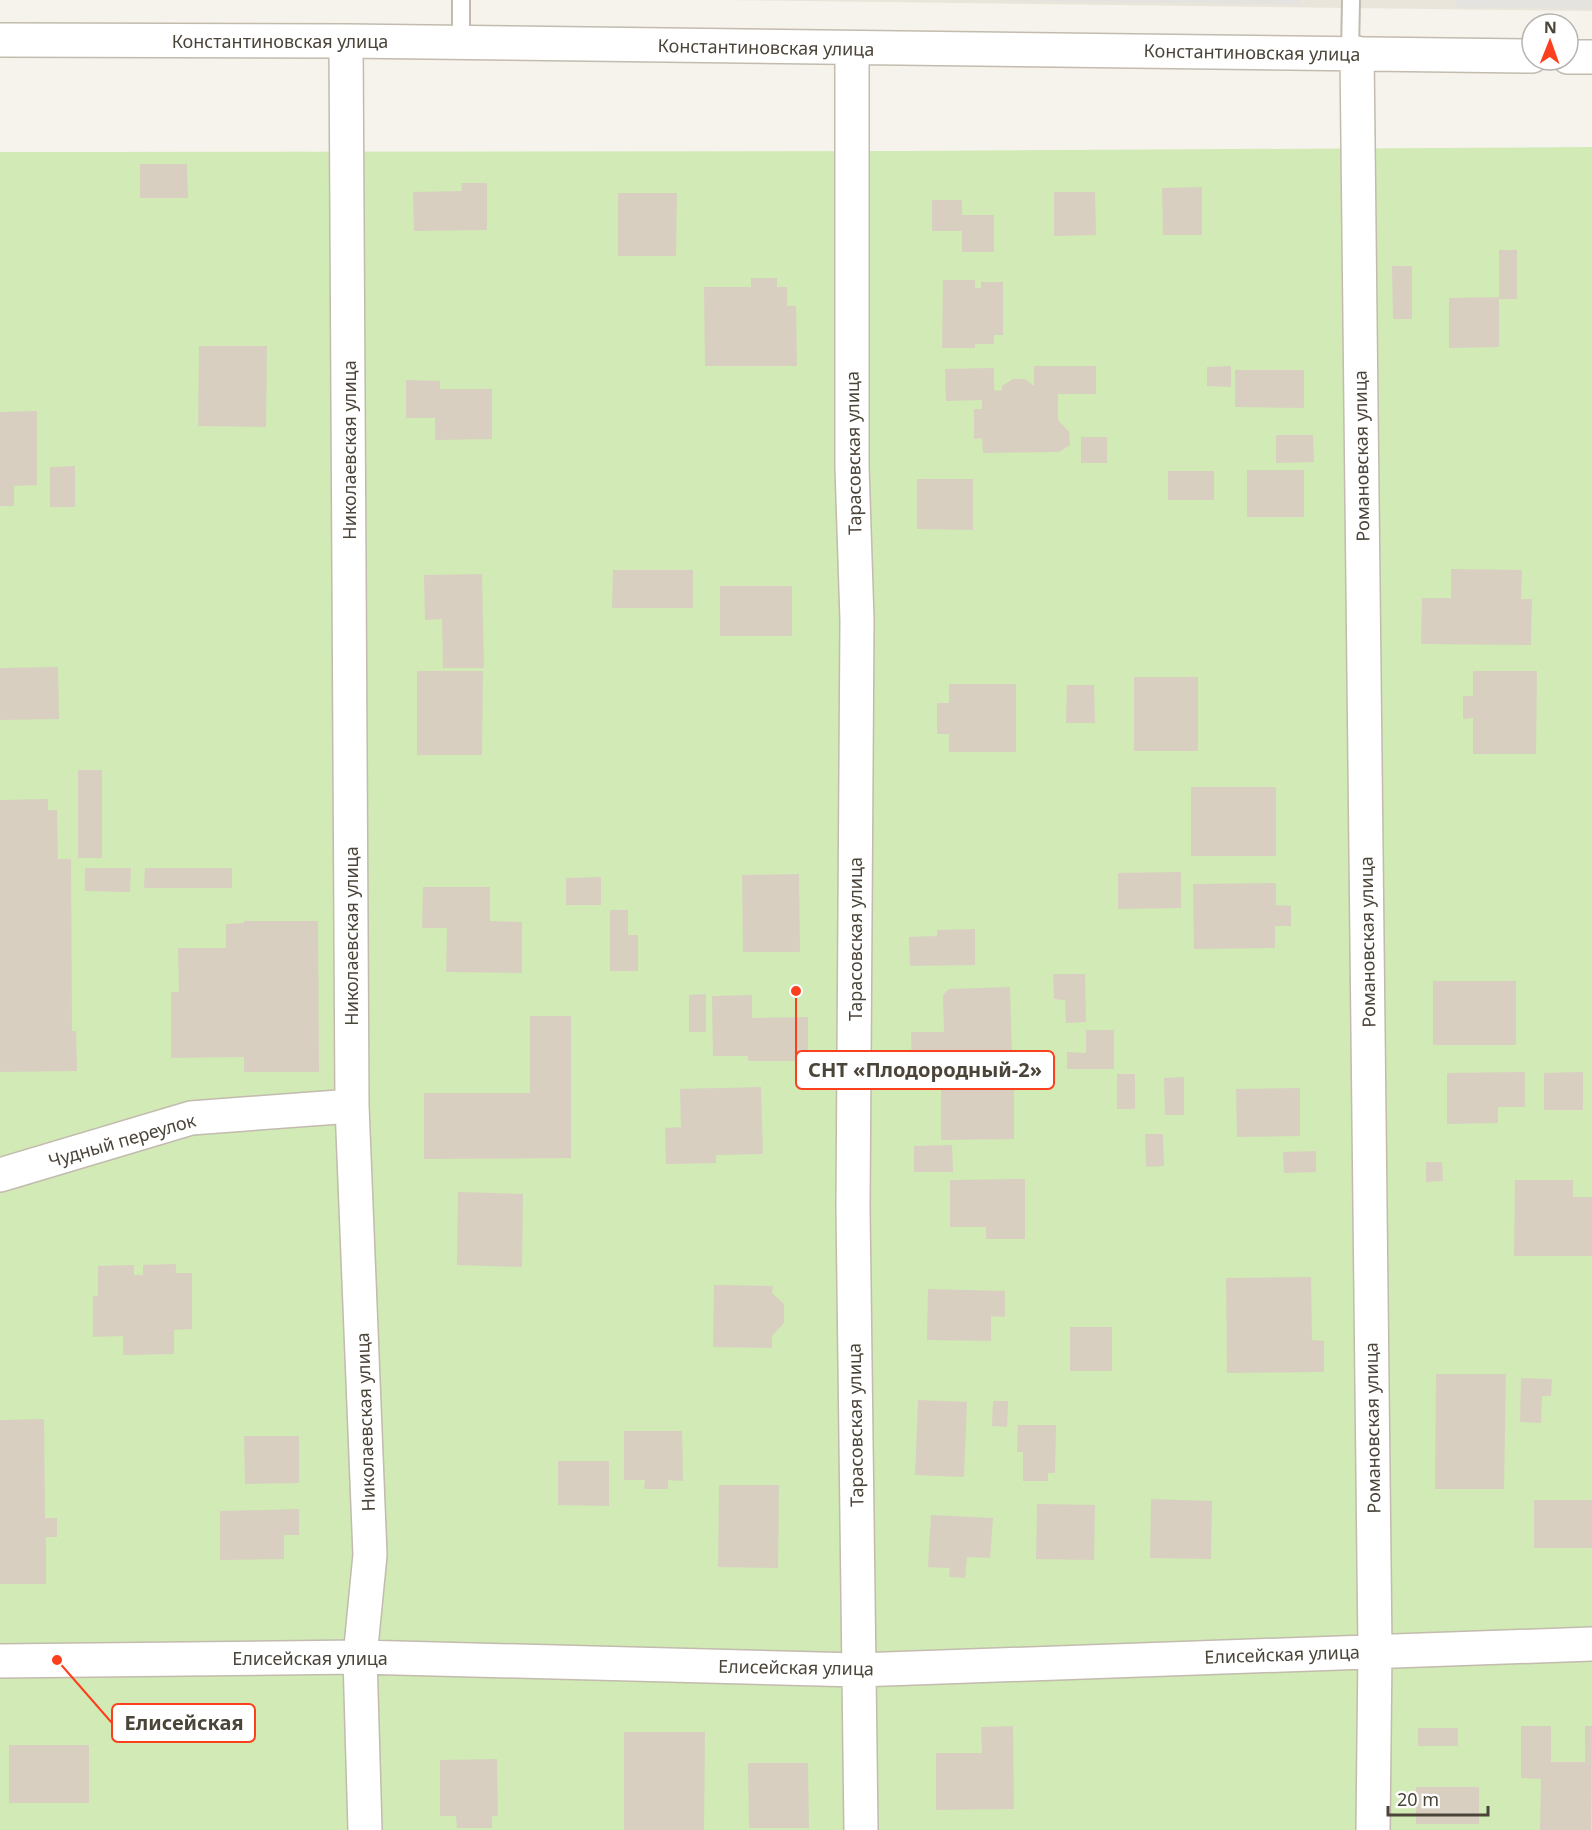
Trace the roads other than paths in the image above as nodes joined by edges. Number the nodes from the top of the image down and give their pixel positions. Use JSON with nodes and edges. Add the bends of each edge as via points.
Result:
{"nodes":[{"id":1,"x":461,"y":0,"type":"edge"},
{"id":2,"x":1351,"y":0,"type":"edge"},
{"id":3,"x":0,"y":40,"type":"edge"},
{"id":4,"x":346,"y":41,"type":"junction"},
{"id":5,"x":461,"y":43,"type":"junction"},
{"id":6,"x":852,"y":48,"type":"junction"},
{"id":7,"x":1353,"y":53,"type":"junction"},
{"id":8,"x":1520,"y":56,"type":"edge"},
{"id":9,"x":352,"y":1106,"type":"junction"},
{"id":10,"x":0,"y":1175,"type":"edge"},
{"id":11,"x":1592,"y":1644,"type":"edge"},
{"id":12,"x":1375,"y":1651,"type":"junction"},
{"id":13,"x":360,"y":1657,"type":"junction"},
{"id":14,"x":0,"y":1661,"type":"edge"},
{"id":15,"x":858,"y":1670,"type":"junction"},
{"id":16,"x":365,"y":1830,"type":"edge"},
{"id":17,"x":861,"y":1830,"type":"edge"},
{"id":18,"x":1374,"y":1830,"type":"edge"}],
"edges":[{"from":1,"to":5,"type":"lane"},
{"from":2,"to":7,"type":"lane"},
{"from":3,"to":4,"type":"street","name":"Константиновская улица"},
{"from":4,"to":5,"type":"street","name":"Константиновская улица"},
{"from":4,"to":9,"type":"street","name":"Николаевская улица"},
{"from":5,"to":6,"type":"street","name":"Константиновская улица"},
{"from":6,"to":7,"type":"street","name":"Константиновская улица"},
{"from":6,"to":15,"type":"street","name":"Тарасовская улица","via":[[852,467],[857,620],[853,1207]]},
{"from":7,"to":8,"type":"street","name":"Константиновская улица"},
{"from":7,"to":12,"type":"street","name":"Романовская улица"},
{"from":9,"to":10,"type":"street","name":"Чудный переулок","via":[[191,1118]]},
{"from":9,"to":13,"type":"street","name":"Николаевская улица","via":[[370,1555]]},
{"from":11,"to":12,"type":"street","name":"Елисейская улица"},
{"from":12,"to":15,"type":"street","name":"Елисейская улица"},
{"from":12,"to":18,"type":"street","name":"Романовская улица"},
{"from":13,"to":14,"type":"street","name":"Елисейская улица"},
{"from":13,"to":15,"type":"street","name":"Елисейская улица"},
{"from":13,"to":16,"type":"street","name":"Николаевская улица"},
{"from":15,"to":17,"type":"street","name":"Тарасовская улица"}]}
